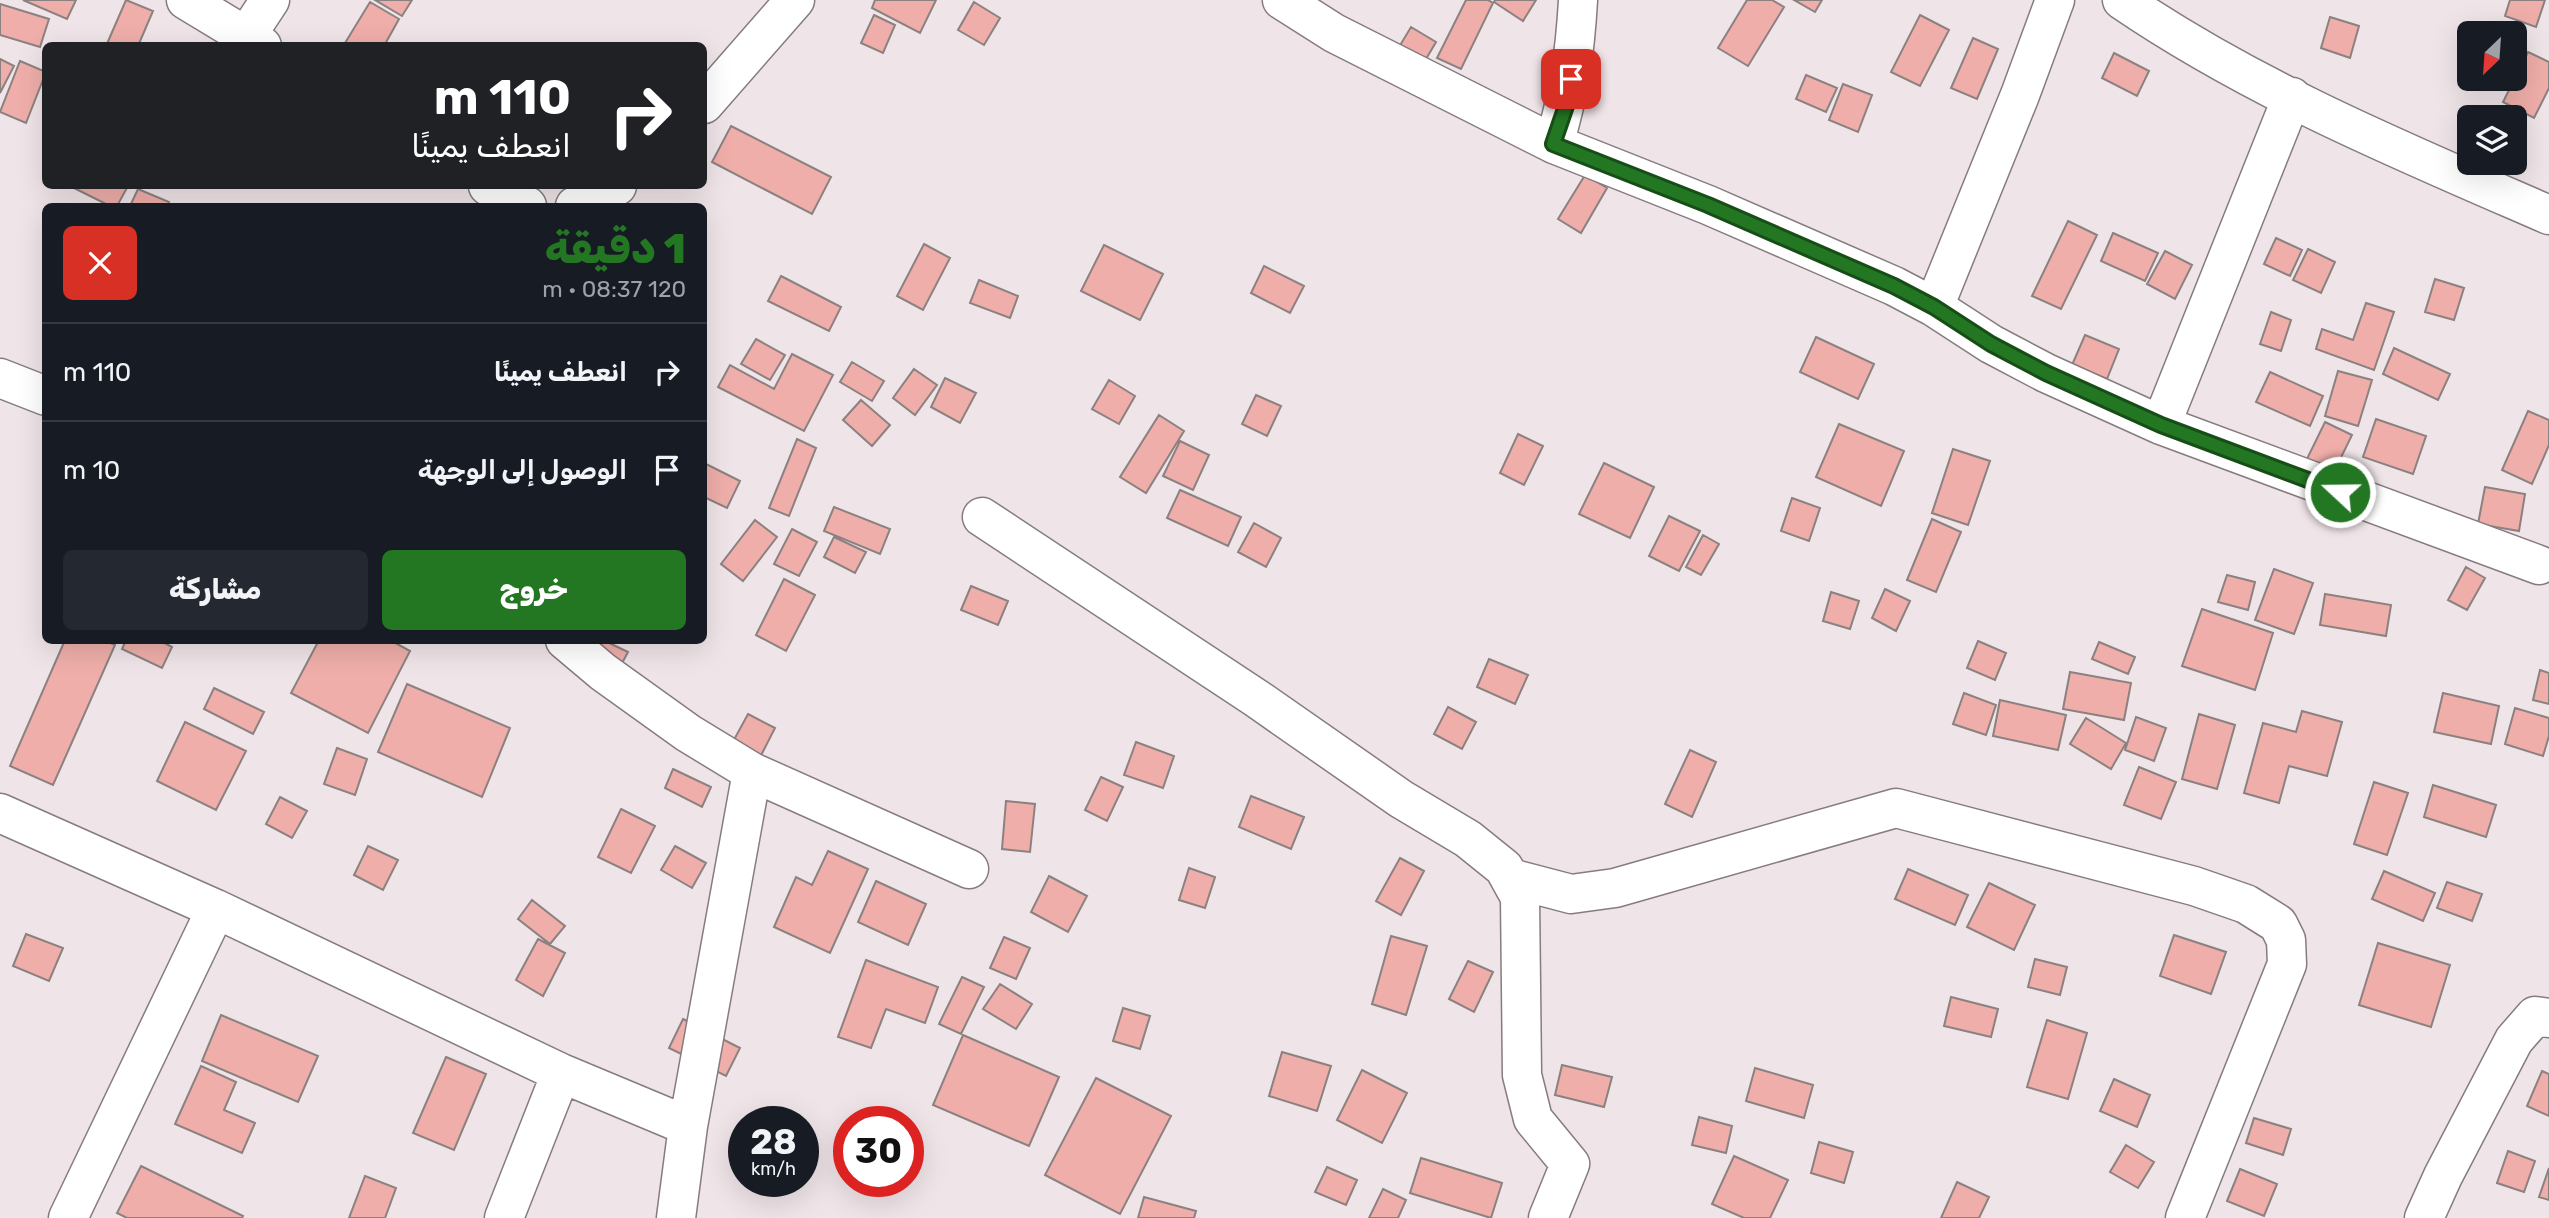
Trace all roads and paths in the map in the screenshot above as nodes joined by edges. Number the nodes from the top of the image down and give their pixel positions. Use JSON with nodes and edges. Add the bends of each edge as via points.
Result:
{"nodes":[{"id":1,"x":186,"y":0,"type":"edge"},
{"id":2,"x":270,"y":0,"type":"edge"},
{"id":3,"x":795,"y":0,"type":"edge"},
{"id":4,"x":1282,"y":0,"type":"edge"},
{"id":5,"x":1578,"y":0,"type":"edge"},
{"id":6,"x":2055,"y":0,"type":"edge"},
{"id":7,"x":2122,"y":0,"type":"edge"},
{"id":8,"x":254,"y":40,"type":"edge"},
{"id":9,"x":2292,"y":97,"type":"junction"},
{"id":10,"x":707,"y":101,"type":"edge"},
{"id":11,"x":1553,"y":144,"type":"junction"},
{"id":12,"x":494,"y":189,"type":"edge"},
{"id":13,"x":611,"y":189,"type":"edge"},
{"id":14,"x":521,"y":203,"type":"edge"},
{"id":15,"x":581,"y":203,"type":"edge"},
{"id":16,"x":2549,"y":215,"type":"edge"},
{"id":17,"x":1934,"y":307,"type":"junction"},
{"id":18,"x":0,"y":378,"type":"edge"},
{"id":19,"x":42,"y":394,"type":"edge"},
{"id":20,"x":2161,"y":425,"type":"junction"},
{"id":21,"x":982,"y":517,"type":"dead end"},
{"id":22,"x":2539,"y":565,"type":"dead end"},
{"id":23,"x":570,"y":644,"type":"edge"},
{"id":24,"x":751,"y":772,"type":"junction"},
{"id":25,"x":0,"y":813,"type":"edge"},
{"id":26,"x":969,"y":869,"type":"dead end"},
{"id":27,"x":1510,"y":878,"type":"junction"},
{"id":28,"x":216,"y":909,"type":"junction"},
{"id":29,"x":2549,"y":1018,"type":"edge"},
{"id":30,"x":561,"y":1073,"type":"junction"},
{"id":31,"x":688,"y":1126,"type":"junction"},
{"id":32,"x":68,"y":1218,"type":"edge"},
{"id":33,"x":504,"y":1218,"type":"edge"},
{"id":34,"x":676,"y":1218,"type":"edge"},
{"id":35,"x":1548,"y":1218,"type":"edge"},
{"id":36,"x":2185,"y":1218,"type":"edge"},
{"id":37,"x":2424,"y":1218,"type":"edge"}],
"edges":[{"from":1,"to":8,"type":"street"},
{"from":2,"to":8,"type":"street"},
{"from":3,"to":10,"type":"street"},
{"from":4,"to":11,"type":"street","via":[[1334,33]]},
{"from":5,"to":11,"type":"street","via":[[1567,103]]},
{"from":6,"to":17,"type":"street"},
{"from":7,"to":9,"type":"street","via":[[2212,56]]},
{"from":9,"to":16,"type":"street","via":[[2381,142]]},
{"from":9,"to":20,"type":"street"},
{"from":11,"to":17,"type":"street","via":[[1821,253]]},
{"from":12,"to":14,"type":"street"},
{"from":13,"to":15,"type":"street"},
{"from":17,"to":20,"type":"street","via":[[2046,373]]},
{"from":18,"to":19,"type":"street"},
{"from":20,"to":22,"type":"street"},
{"from":21,"to":27,"type":"street","via":[[1401,799],[1468,839]]},
{"from":23,"to":24,"type":"street","via":[[688,733]]},
{"from":24,"to":26,"type":"street"},
{"from":24,"to":31,"type":"street"},
{"from":25,"to":28,"type":"street"},
{"from":27,"to":35,"type":"street","via":[[1520,897],[1522,1075],[1533,1119],[1570,1164]]},
{"from":27,"to":36,"type":"street","via":[[1571,894],[1615,888],[1896,808],[2194,886],[2246,904],[2278,924],[2286,940],[2287,964]]},
{"from":28,"to":30,"type":"street"},
{"from":28,"to":32,"type":"street"},
{"from":29,"to":37,"type":"street","via":[[2535,1016],[2514,1040]]},
{"from":30,"to":31,"type":"street"},
{"from":30,"to":33,"type":"street"},
{"from":31,"to":34,"type":"street"}]}
